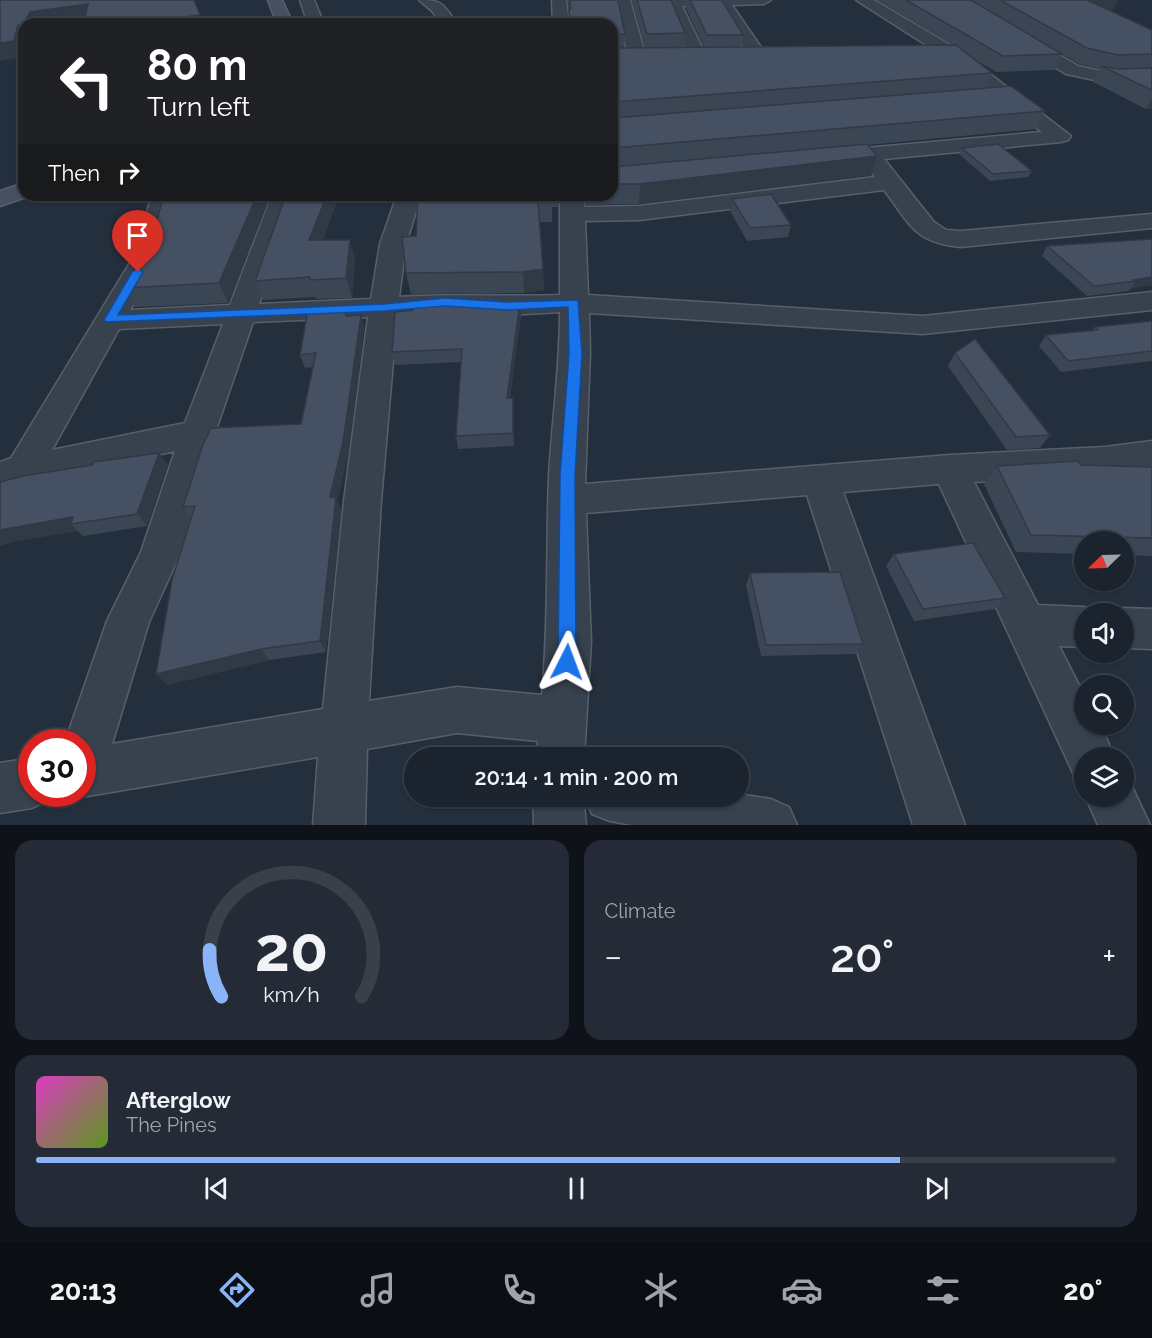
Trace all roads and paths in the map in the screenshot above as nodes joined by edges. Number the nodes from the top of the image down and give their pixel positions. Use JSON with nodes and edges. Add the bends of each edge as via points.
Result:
{"nodes":[{"id":1,"x":274,"y":0,"type":"edge"},
{"id":2,"x":307,"y":0,"type":"edge"},
{"id":3,"x":426,"y":0,"type":"edge"},
{"id":4,"x":559,"y":0,"type":"edge"},
{"id":5,"x":623,"y":0,"type":"edge"},
{"id":6,"x":721,"y":0,"type":"edge"},
{"id":7,"x":764,"y":0,"type":"edge"},
{"id":8,"x":863,"y":0,"type":"edge"},
{"id":9,"x":954,"y":0,"type":"edge"},
{"id":10,"x":673,"y":1,"type":"edge"},
{"id":11,"x":282,"y":18,"type":"edge"},
{"id":12,"x":314,"y":18,"type":"edge"},
{"id":13,"x":445,"y":18,"type":"edge"},
{"id":14,"x":560,"y":18,"type":"edge"},
{"id":15,"x":920,"y":55,"type":"edge"},
{"id":16,"x":954,"y":55,"type":"junction"},
{"id":17,"x":717,"y":56,"type":"edge"},
{"id":18,"x":738,"y":56,"type":"edge"},
{"id":19,"x":758,"y":56,"type":"junction"},
{"id":20,"x":781,"y":56,"type":"edge"},
{"id":21,"x":677,"y":57,"type":"edge"},
{"id":22,"x":697,"y":57,"type":"junction"},
{"id":23,"x":657,"y":58,"type":"edge"},
{"id":24,"x":1152,"y":76,"type":"edge"},
{"id":25,"x":1006,"y":96,"type":"junction"},
{"id":26,"x":982,"y":98,"type":"edge"},
{"id":27,"x":870,"y":156,"type":"junction"},
{"id":28,"x":810,"y":160,"type":"edge"},
{"id":29,"x":891,"y":182,"type":"junction"},
{"id":30,"x":18,"y":192,"type":"edge"},
{"id":31,"x":0,"y":199,"type":"edge"},
{"id":32,"x":162,"y":201,"type":"edge"},
{"id":33,"x":282,"y":201,"type":"edge"},
{"id":34,"x":406,"y":201,"type":"edge"},
{"id":35,"x":573,"y":205,"type":"edge"},
{"id":36,"x":1152,"y":221,"type":"edge"},
{"id":37,"x":1152,"y":301,"type":"edge"},
{"id":38,"x":574,"y":303,"type":"junction"},
{"id":39,"x":384,"y":307,"type":"junction"},
{"id":40,"x":240,"y":314,"type":"junction"},
{"id":41,"x":110,"y":320,"type":"junction"},
{"id":42,"x":198,"y":434,"type":"junction"},
{"id":43,"x":1152,"y":454,"type":"edge"},
{"id":44,"x":950,"y":469,"type":"junction"},
{"id":45,"x":11,"y":473,"type":"edge"},
{"id":46,"x":821,"y":482,"type":"junction"},
{"id":47,"x":567,"y":500,"type":"junction"},
{"id":48,"x":1027,"y":625,"type":"junction"},
{"id":49,"x":1074,"y":627,"type":"edge"},
{"id":50,"x":1134,"y":628,"type":"edge"},
{"id":51,"x":1152,"y":629,"type":"edge"},
{"id":52,"x":93,"y":729,"type":"edge"},
{"id":53,"x":343,"y":732,"type":"junction"},
{"id":54,"x":561,"y":739,"type":"edge"},
{"id":55,"x":1086,"y":747,"type":"edge"},
{"id":56,"x":96,"y":771,"type":"edge"},
{"id":57,"x":18,"y":785,"type":"edge"},
{"id":58,"x":0,"y":788,"type":"edge"},
{"id":59,"x":559,"y":807,"type":"edge"},
{"id":60,"x":671,"y":807,"type":"edge"},
{"id":61,"x":1115,"y":807,"type":"edge"},
{"id":62,"x":339,"y":825,"type":"edge"},
{"id":63,"x":560,"y":825,"type":"edge"},
{"id":64,"x":771,"y":825,"type":"edge"},
{"id":65,"x":939,"y":825,"type":"edge"},
{"id":66,"x":1124,"y":825,"type":"edge"}],
"edges":[{"from":1,"to":11,"type":"street"},
{"from":2,"to":12,"type":"street"},
{"from":3,"to":13,"type":"street"},
{"from":4,"to":14,"type":"street"},
{"from":5,"to":23,"type":"street","via":[[629,58]]},
{"from":6,"to":7,"type":"street"},
{"from":6,"to":10,"type":"street"},
{"from":6,"to":19,"type":"street"},
{"from":8,"to":16,"type":"street"},
{"from":9,"to":24,"type":"street","via":[[1072,70],[1109,78]]},
{"from":10,"to":22,"type":"street"},
{"from":15,"to":16,"type":"street"},
{"from":16,"to":25,"type":"street"},
{"from":17,"to":22,"type":"street"},
{"from":18,"to":19,"type":"street"},
{"from":19,"to":20,"type":"street"},
{"from":21,"to":22,"type":"street"},
{"from":25,"to":26,"type":"street"},
{"from":25,"to":27,"type":"street","via":[[1061,136]]},
{"from":27,"to":28,"type":"street"},
{"from":27,"to":29,"type":"street"},
{"from":29,"to":35,"type":"street","via":[[639,213]]},
{"from":29,"to":36,"type":"street","via":[[925,226],[940,237],[951,239]]},
{"from":30,"to":31,"type":"street"},
{"from":32,"to":41,"type":"street","via":[[147,256]]},
{"from":33,"to":40,"type":"street"},
{"from":34,"to":39,"type":"street","via":[[393,244]]},
{"from":35,"to":38,"type":"street"},
{"from":37,"to":38,"type":"street","via":[[922,325]]},
{"from":38,"to":39,"type":"street","via":[[507,306],[445,302]]},
{"from":38,"to":47,"type":"street"},
{"from":39,"to":40,"type":"street"},
{"from":39,"to":53,"type":"street","via":[[364,468]]},
{"from":40,"to":41,"type":"street"},
{"from":40,"to":42,"type":"street"},
{"from":41,"to":45,"type":"street"},
{"from":42,"to":45,"type":"street"},
{"from":42,"to":52,"type":"street","via":[[160,554],[128,621]]},
{"from":43,"to":44,"type":"street"},
{"from":44,"to":46,"type":"street"},
{"from":44,"to":48,"type":"street"},
{"from":46,"to":47,"type":"street"},
{"from":46,"to":65,"type":"street"},
{"from":47,"to":54,"type":"street","via":[[569,642]]},
{"from":48,"to":49,"type":"street"},
{"from":48,"to":55,"type":"street"},
{"from":50,"to":51,"type":"street"},
{"from":53,"to":54,"type":"street","via":[[457,711]]},
{"from":53,"to":56,"type":"street"},
{"from":53,"to":62,"type":"street"},
{"from":57,"to":58,"type":"street"},
{"from":59,"to":63,"type":"street"},
{"from":60,"to":64,"type":"street"},
{"from":61,"to":66,"type":"street"}]}
